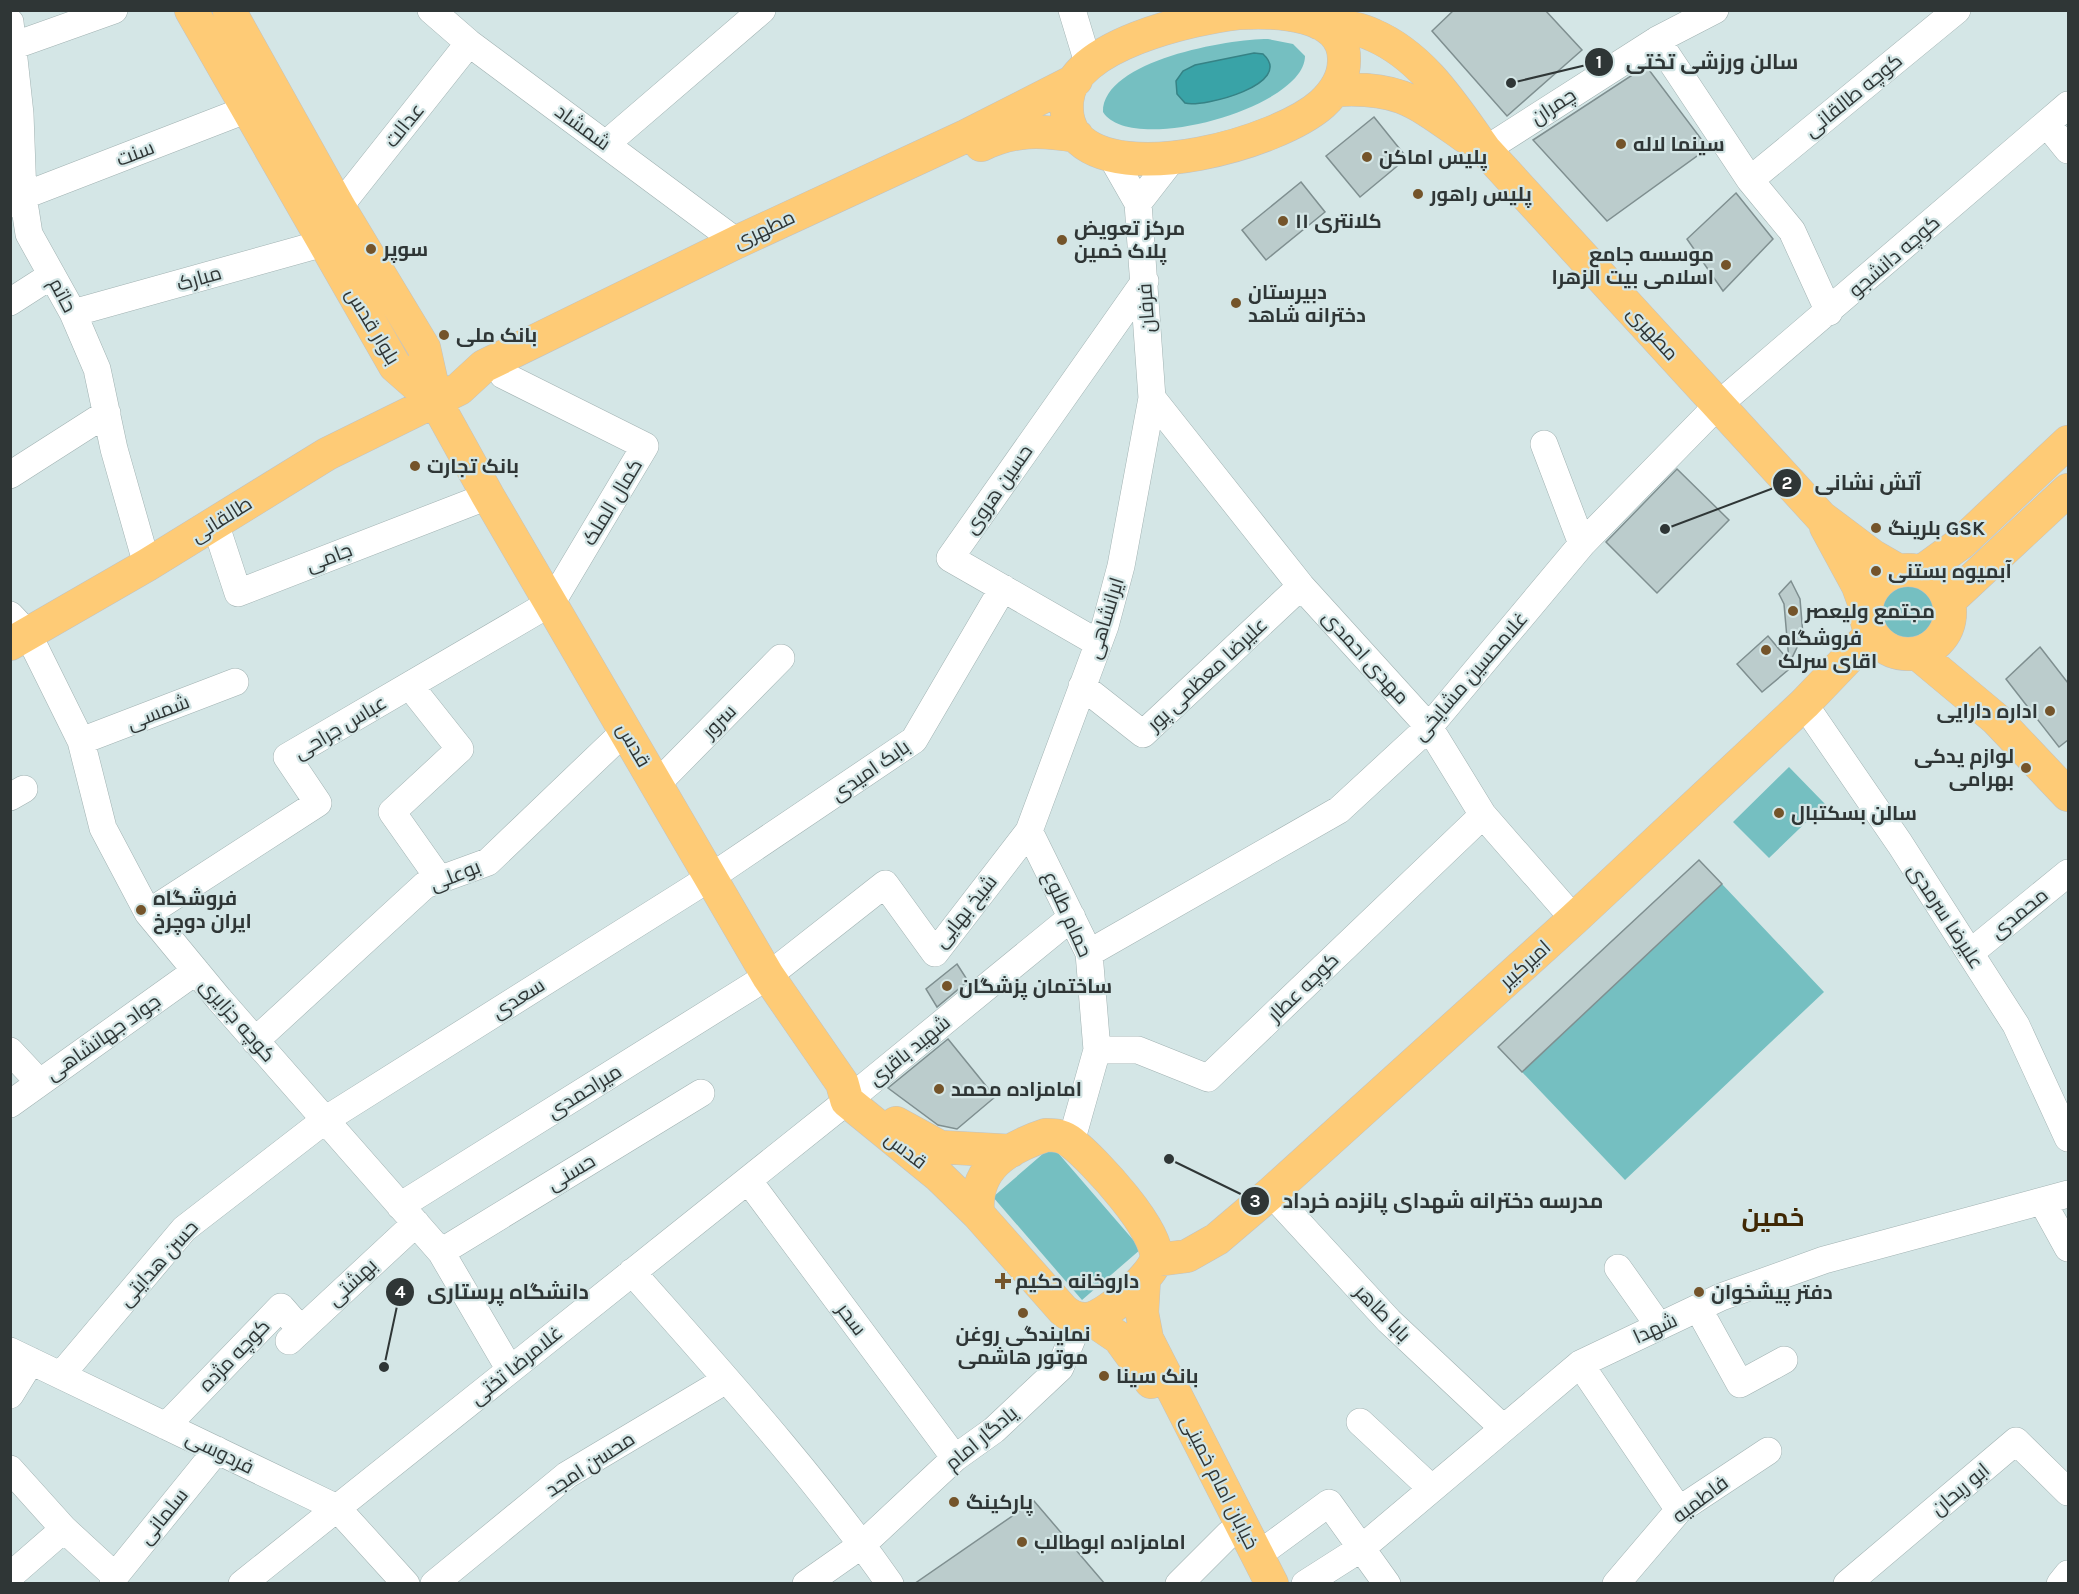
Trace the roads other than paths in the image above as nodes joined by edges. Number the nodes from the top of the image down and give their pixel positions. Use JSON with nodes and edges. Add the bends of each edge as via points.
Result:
{"nodes":[{"id":1,"x":114,"y":10,"type":"edge"},
{"id":2,"x":191,"y":10,"type":"edge"},
{"id":3,"x":230,"y":10,"type":"edge"},
{"id":4,"x":431,"y":10,"type":"edge"},
{"id":5,"x":762,"y":10,"type":"edge"},
{"id":6,"x":1072,"y":10,"type":"edge"},
{"id":7,"x":1715,"y":10,"type":"edge"},
{"id":8,"x":1957,"y":10,"type":"edge"},
{"id":9,"x":1216,"y":13,"type":"edge"},
{"id":10,"x":1307,"y":16,"type":"edge"},
{"id":11,"x":12,"y":38,"type":"edge"},
{"id":12,"x":1657,"y":40,"type":"junction"},
{"id":13,"x":469,"y":43,"type":"junction"},
{"id":14,"x":1082,"y":73,"type":"junction"},
{"id":15,"x":1335,"y":90,"type":"junction"},
{"id":16,"x":2068,"y":105,"type":"edge"},
{"id":17,"x":248,"y":110,"type":"junction"},
{"id":18,"x":2046,"y":124,"type":"junction"},
{"id":19,"x":1077,"y":136,"type":"junction"},
{"id":20,"x":606,"y":144,"type":"junction"},
{"id":21,"x":1485,"y":150,"type":"junction"},
{"id":22,"x":2068,"y":150,"type":"edge"},
{"id":23,"x":1110,"y":154,"type":"junction"},
{"id":24,"x":1173,"y":158,"type":"junction"},
{"id":25,"x":1750,"y":180,"type":"junction"},
{"id":26,"x":17,"y":200,"type":"edge"},
{"id":27,"x":1138,"y":202,"type":"junction"},
{"id":28,"x":339,"y":207,"type":"junction"},
{"id":29,"x":324,"y":243,"type":"junction"},
{"id":30,"x":743,"y":248,"type":"junction"},
{"id":31,"x":52,"y":275,"type":"junction"},
{"id":32,"x":1145,"y":280,"type":"junction"},
{"id":33,"x":10,"y":302,"type":"edge"},
{"id":34,"x":1829,"y":312,"type":"junction"},
{"id":35,"x":73,"y":313,"type":"junction"},
{"id":36,"x":503,"y":375,"type":"junction"},
{"id":37,"x":447,"y":395,"type":"junction"},
{"id":38,"x":1152,"y":398,"type":"junction"},
{"id":39,"x":1718,"y":405,"type":"junction"},
{"id":40,"x":108,"y":413,"type":"junction"},
{"id":41,"x":2068,"y":442,"type":"edge"},
{"id":42,"x":1544,"y":444,"type":"dead end"},
{"id":43,"x":10,"y":475,"type":"edge"},
{"id":44,"x":2068,"y":490,"type":"edge"},
{"id":45,"x":488,"y":496,"type":"junction"},
{"id":46,"x":1821,"y":517,"type":"junction"},
{"id":47,"x":215,"y":523,"type":"junction"},
{"id":48,"x":1582,"y":544,"type":"junction"},
{"id":49,"x":147,"y":565,"type":"junction"},
{"id":50,"x":1910,"y":571,"type":"junction"},
{"id":51,"x":1301,"y":586,"type":"junction"},
{"id":52,"x":1003,"y":588,"type":"junction"},
{"id":53,"x":552,"y":602,"type":"junction"},
{"id":54,"x":1948,"y":615,"type":"junction"},
{"id":55,"x":1868,"y":621,"type":"junction"},
{"id":56,"x":16,"y":631,"type":"edge"},
{"id":57,"x":1098,"y":643,"type":"junction"},
{"id":58,"x":1918,"y":654,"type":"junction"},
{"id":59,"x":781,"y":658,"type":"dead end"},
{"id":60,"x":235,"y":682,"type":"dead end"},
{"id":61,"x":410,"y":686,"type":"junction"},
{"id":62,"x":1083,"y":686,"type":"junction"},
{"id":63,"x":1804,"y":704,"type":"junction"},
{"id":64,"x":1996,"y":719,"type":"junction"},
{"id":65,"x":1430,"y":727,"type":"junction"},
{"id":66,"x":626,"y":730,"type":"junction"},
{"id":67,"x":81,"y":741,"type":"junction"},
{"id":68,"x":657,"y":784,"type":"junction"},
{"id":69,"x":2068,"y":795,"type":"edge"},
{"id":70,"x":1483,"y":815,"type":"junction"},
{"id":71,"x":1029,"y":831,"type":"junction"},
{"id":72,"x":2068,"y":873,"type":"edge"},
{"id":73,"x":711,"y":877,"type":"junction"},
{"id":74,"x":440,"y":880,"type":"junction"},
{"id":75,"x":148,"y":913,"type":"junction"},
{"id":76,"x":1072,"y":917,"type":"junction"},
{"id":77,"x":1574,"y":919,"type":"junction"},
{"id":78,"x":1089,"y":953,"type":"junction"},
{"id":79,"x":1970,"y":953,"type":"junction"},
{"id":80,"x":196,"y":971,"type":"junction"},
{"id":81,"x":768,"y":976,"type":"junction"},
{"id":82,"x":255,"y":1041,"type":"junction"},
{"id":83,"x":1097,"y":1050,"type":"junction"},
{"id":84,"x":10,"y":1051,"type":"edge"},
{"id":85,"x":39,"y":1082,"type":"junction"},
{"id":86,"x":849,"y":1092,"type":"junction"},
{"id":87,"x":701,"y":1094,"type":"dead end"},
{"id":88,"x":10,"y":1104,"type":"edge"},
{"id":89,"x":325,"y":1120,"type":"junction"},
{"id":90,"x":2068,"y":1138,"type":"edge"},
{"id":91,"x":1071,"y":1142,"type":"junction"},
{"id":92,"x":1011,"y":1151,"type":"junction"},
{"id":93,"x":748,"y":1180,"type":"junction"},
{"id":94,"x":1271,"y":1193,"type":"junction"},
{"id":95,"x":2068,"y":1194,"type":"edge"},
{"id":96,"x":2042,"y":1201,"type":"junction"},
{"id":97,"x":408,"y":1214,"type":"junction"},
{"id":98,"x":978,"y":1214,"type":"junction"},
{"id":99,"x":2068,"y":1248,"type":"edge"},
{"id":100,"x":441,"y":1252,"type":"junction"},
{"id":101,"x":1618,"y":1268,"type":"dead end"},
{"id":102,"x":1150,"y":1269,"type":"junction"},
{"id":103,"x":632,"y":1272,"type":"junction"},
{"id":104,"x":1698,"y":1308,"type":"junction"},
{"id":105,"x":1086,"y":1319,"type":"junction"},
{"id":106,"x":1659,"y":1326,"type":"junction"},
{"id":107,"x":295,"y":1336,"type":"joint"},
{"id":108,"x":21,"y":1356,"type":"edge"},
{"id":109,"x":1784,"y":1359,"type":"dead end"},
{"id":110,"x":1580,"y":1364,"type":"junction"},
{"id":111,"x":510,"y":1370,"type":"junction"},
{"id":112,"x":61,"y":1375,"type":"junction"},
{"id":113,"x":726,"y":1380,"type":"junction"},
{"id":114,"x":10,"y":1395,"type":"edge"},
{"id":115,"x":1360,"y":1422,"type":"dead end"},
{"id":116,"x":166,"y":1426,"type":"junction"},
{"id":117,"x":1502,"y":1427,"type":"junction"},
{"id":118,"x":217,"y":1450,"type":"junction"},
{"id":119,"x":1768,"y":1451,"type":"dead end"},
{"id":120,"x":955,"y":1458,"type":"junction"},
{"id":121,"x":10,"y":1469,"type":"edge"},
{"id":122,"x":1431,"y":1488,"type":"junction"},
{"id":123,"x":2068,"y":1492,"type":"edge"},
{"id":124,"x":337,"y":1508,"type":"junction"},
{"id":125,"x":1679,"y":1510,"type":"junction"},
{"id":126,"x":64,"y":1529,"type":"junction"},
{"id":127,"x":1229,"y":1534,"type":"junction"},
{"id":128,"x":863,"y":1544,"type":"junction"},
{"id":129,"x":1363,"y":1547,"type":"junction"},
{"id":130,"x":1262,"y":1574,"type":"edge"},
{"id":131,"x":2068,"y":1574,"type":"edge"},
{"id":132,"x":10,"y":1576,"type":"edge"},
{"id":133,"x":114,"y":1580,"type":"edge"},
{"id":134,"x":242,"y":1584,"type":"edge"},
{"id":135,"x":406,"y":1584,"type":"edge"},
{"id":136,"x":434,"y":1584,"type":"edge"},
{"id":137,"x":806,"y":1584,"type":"edge"},
{"id":138,"x":891,"y":1584,"type":"edge"},
{"id":139,"x":1179,"y":1584,"type":"edge"},
{"id":140,"x":1305,"y":1584,"type":"edge"},
{"id":141,"x":1387,"y":1584,"type":"edge"},
{"id":142,"x":1616,"y":1584,"type":"edge"},
{"id":143,"x":1847,"y":1584,"type":"edge"},
{"id":144,"x":2060,"y":1584,"type":"edge"}],
"edges":[{"from":1,"to":11,"type":"street"},
{"from":2,"to":17,"type":"main road","name":"بلوار قدس"},
{"from":3,"to":28,"type":"main road","name":"بلوار قدس"},
{"from":4,"to":13,"type":"street","name":"شمشاد"},
{"from":5,"to":20,"type":"street"},
{"from":6,"to":14,"type":"street"},
{"from":7,"to":12,"type":"street","name":"چمران"},
{"from":8,"to":25,"type":"street","name":"کوچه طالقانی"},
{"from":9,"to":10,"type":"main road","name":"مطهری"},
{"from":9,"to":14,"type":"main road","name":"مطهری","via":[[1144,35],[1105,54]]},
{"from":10,"to":15,"type":"main road","via":[[1335,34],[1345,52],[1344,73]]},
{"from":10,"to":21,"type":"main road","name":"مطهری","via":[[1371,34],[1397,47],[1441,88]]},
{"from":11,"to":26,"type":"street","name":"حاتم","via":[[20,114]]},
{"from":12,"to":21,"type":"street","name":"چمران"},
{"from":12,"to":25,"type":"street"},
{"from":13,"to":20,"type":"street","name":"شمشاد"},
{"from":13,"to":28,"type":"street","name":"عدالت"},
{"from":14,"to":19,"type":"main road","via":[[1067,97],[1066,118]]},
{"from":14,"to":30,"type":"main road","name":"مطهری"},
{"from":15,"to":21,"type":"main road","name":"مطهری","via":[[1369,88],[1398,94]]},
{"from":15,"to":24,"type":"main road","via":[[1306,116],[1267,135],[1221,150]]},
{"from":16,"to":18,"type":"street","name":"کوچه دانشجو"},
{"from":17,"to":26,"type":"street","name":"سنت"},
{"from":17,"to":29,"type":"main road","name":"بلوار قدس"},
{"from":18,"to":22,"type":"street"},
{"from":18,"to":34,"type":"street","name":"کوچه دانشجو"},
{"from":19,"to":23,"type":"main road"},
{"from":19,"to":30,"type":"main road","name":"مطهری","via":[[1046,131],[1005,134]]},
{"from":20,"to":30,"type":"street","name":"شمشاد"},
{"from":21,"to":39,"type":"main road","name":"مطهری"},
{"from":23,"to":24,"type":"main road"},
{"from":23,"to":27,"type":"street","name":"فرفان"},
{"from":24,"to":27,"type":"street"},
{"from":25,"to":34,"type":"street","via":[[1792,231]]},
{"from":26,"to":31,"type":"street","name":"حاتم","via":[[28,234]]},
{"from":27,"to":32,"type":"street","name":"فرفان"},
{"from":28,"to":37,"type":"main road","name":"بلوار قدس"},
{"from":29,"to":35,"type":"street","name":"مبارک"},
{"from":29,"to":37,"type":"main road","name":"بلوار قدس","via":[[394,366]]},
{"from":30,"to":36,"type":"main road","name":"مطهری"},
{"from":30,"to":37,"type":"main road","name":"مطهری","via":[[484,366]]},
{"from":31,"to":33,"type":"street"},
{"from":31,"to":35,"type":"street","name":"حاتم"},
{"from":32,"to":38,"type":"street","name":"فرفان"},
{"from":32,"to":52,"type":"street","name":"حسین هروی","via":[[950,558]]},
{"from":34,"to":39,"type":"street","name":"کوچه دانشجو"},
{"from":35,"to":40,"type":"street","name":"حاتم","via":[[97,369]]},
{"from":36,"to":37,"type":"main road","name":"مطهری","via":[[488,384]]},
{"from":36,"to":53,"type":"street","name":"کمال الملک","via":[[645,446]]},
{"from":37,"to":45,"type":"main road","name":"قدس"},
{"from":37,"to":47,"type":"main road","name":"طالقانی","via":[[327,454]]},
{"from":38,"to":51,"type":"street","name":"مهدی احمدی"},
{"from":38,"to":57,"type":"street","name":"ایرانشاهی","via":[[1121,566]]},
{"from":39,"to":46,"type":"main road","name":"مطهری"},
{"from":39,"to":48,"type":"street","name":"غلامحسین مشایخی"},
{"from":40,"to":43,"type":"street"},
{"from":40,"to":49,"type":"street","name":"حاتم","via":[[114,449]]},
{"from":41,"to":50,"type":"main road","via":[[1961,543]]},
{"from":42,"to":48,"type":"street"},
{"from":44,"to":54,"type":"main road"},
{"from":45,"to":47,"type":"street","name":"جامی","via":[[238,592]]},
{"from":45,"to":53,"type":"main road","name":"قدس"},
{"from":46,"to":50,"type":"main road","name":"مطهری","via":[[1873,556]]},
{"from":46,"to":55,"type":"main road","name":"مطهری","via":[[1858,586]]},
{"from":47,"to":49,"type":"main road","name":"طالقانی"},
{"from":48,"to":65,"type":"street","name":"غلامحسین مشایخی"},
{"from":49,"to":56,"type":"main road","name":"طالقانی"},
{"from":50,"to":54,"type":"main road","via":[[1933,578],[1943,588]]},
{"from":50,"to":55,"type":"main road","via":[[1887,576],[1876,584],[1869,595]]},
{"from":51,"to":62,"type":"street","name":"علیرضا معظمی پور","via":[[1143,734]]},
{"from":51,"to":65,"type":"street","name":"مهدی احمدی"},
{"from":52,"to":57,"type":"street","name":"حسین هروی"},
{"from":52,"to":73,"type":"street","name":"بابک امیدی","via":[[914,740]]},
{"from":53,"to":61,"type":"street","name":"عباس جراحی"},
{"from":53,"to":66,"type":"main road","name":"قدس"},
{"from":54,"to":58,"type":"main road","via":[[1940,641]]},
{"from":54,"to":64,"type":"main road","via":[[1966,673]]},
{"from":55,"to":58,"type":"main road","via":[[1891,651]]},
{"from":55,"to":63,"type":"main road","name":"امیرکبیر"},
{"from":56,"to":67,"type":"street","name":"کوچه جزایری"},
{"from":57,"to":62,"type":"street","name":"ایرانشاهی"},
{"from":58,"to":64,"type":"main road"},
{"from":59,"to":68,"type":"street","name":"سرور"},
{"from":60,"to":67,"type":"street","name":"شمسی"},
{"from":61,"to":74,"type":"street","via":[[460,749],[392,812]]},
{"from":61,"to":75,"type":"street","name":"عباس جراحی","via":[[287,758],[318,803]]},
{"from":62,"to":71,"type":"street","name":"ایرانشاهی"},
{"from":63,"to":77,"type":"main road","name":"امیرکبیر"},
{"from":63,"to":79,"type":"street","name":"علیرضا سرمدی"},
{"from":64,"to":69,"type":"main road"},
{"from":65,"to":70,"type":"street","name":"مهدی احمدی"},
{"from":65,"to":78,"type":"street","name":"غلامحسین مشایخی","via":[[1339,810]]},
{"from":66,"to":68,"type":"main road","name":"قدس"},
{"from":66,"to":74,"type":"street","name":"بوعلی","via":[[488,862]]},
{"from":67,"to":75,"type":"street","name":"کوچه جزایری","via":[[103,828]]},
{"from":68,"to":73,"type":"main road","name":"قدس"},
{"from":70,"to":77,"type":"street","name":"مهدی احمدی"},
{"from":70,"to":83,"type":"street","name":"کوچه عطار","via":[[1208,1078],[1137,1050]]},
{"from":71,"to":76,"type":"street","name":"حمام طلوع"},
{"from":71,"to":81,"type":"street","name":"شیخ بهایی","via":[[934,953],[885,884]]},
{"from":72,"to":79,"type":"street","name":"محمدی"},
{"from":73,"to":81,"type":"main road","name":"قدس"},
{"from":73,"to":89,"type":"street","name":"سعدی"},
{"from":74,"to":82,"type":"street","name":"بوعلی","via":[[425,885]]},
{"from":75,"to":80,"type":"street","name":"کوچه جزایری"},
{"from":76,"to":78,"type":"street","name":"حمام طلوع"},
{"from":76,"to":86,"type":"street","name":"شهید باقری"},
{"from":77,"to":94,"type":"main road","name":"امیرکبیر"},
{"from":78,"to":83,"type":"street","name":"حمام طلوع"},
{"from":79,"to":90,"type":"street","name":"علیرضا سرمدی","via":[[2016,1024]]},
{"from":80,"to":82,"type":"street","name":"کوچه جزایری"},
{"from":80,"to":85,"type":"street","name":"جواد جهانشاهی"},
{"from":81,"to":86,"type":"main road","name":"قدس"},
{"from":81,"to":97,"type":"street","name":"میراحمدی"},
{"from":82,"to":89,"type":"street","name":"کوچه جزایری"},
{"from":83,"to":91,"type":"street","name":"حمام طلوع"},
{"from":84,"to":85,"type":"street"},
{"from":85,"to":88,"type":"street","name":"جواد جهانشاهی"},
{"from":86,"to":92,"type":"main road","name":"قدس","via":[[940,1147]]},
{"from":86,"to":93,"type":"street","name":"غلامرضا تختی"},
{"from":86,"to":98,"type":"main road","name":"قدس"},
{"from":87,"to":100,"type":"street","name":"حسنی"},
{"from":89,"to":97,"type":"street","name":"کوچه جزایری"},
{"from":89,"to":112,"type":"street","name":"حسن هدایتی","via":[[184,1229]]},
{"from":91,"to":92,"type":"main road","via":[[1059,1135],[1046,1135]]},
{"from":91,"to":102,"type":"main road","via":[[1137,1213],[1150,1233]]},
{"from":92,"to":98,"type":"main road","via":[[980,1181],[976,1196]]},
{"from":93,"to":103,"type":"street","name":"غلامرضا تختی"},
{"from":93,"to":120,"type":"street","name":"سحر"},
{"from":94,"to":102,"type":"main road","name":"امیرکبیر","via":[[1217,1239],[1187,1256]]},
{"from":94,"to":117,"type":"street","name":"بابا طاهر","via":[[1389,1321]]},
{"from":95,"to":96,"type":"street","name":"شهدا"},
{"from":96,"to":99,"type":"street"},
{"from":96,"to":104,"type":"street","name":"شهدا","via":[[1824,1260]]},
{"from":97,"to":100,"type":"street","name":"کوچه جزایری"},
{"from":97,"to":107,"type":"street","name":"بهشتی"},
{"from":98,"to":105,"type":"main road","via":[[1063,1310]]},
{"from":100,"to":111,"type":"street","name":"کوچه جزایری"},
{"from":101,"to":106,"type":"street"},
{"from":102,"to":105,"type":"main road","via":[[1109,1310]]},
{"from":102,"to":130,"type":"main road","name":"خیابان امام خمینی","via":[[1142,1313],[1147,1339]]},
{"from":103,"to":111,"type":"street","name":"غلامرضا تختی"},
{"from":103,"to":113,"type":"street"},
{"from":104,"to":106,"type":"street","name":"شهدا"},
{"from":104,"to":109,"type":"street","via":[[1740,1384]]},
{"from":105,"to":120,"type":"street","name":"یادگار امام","via":[[1060,1368],[994,1430]]},
{"from":105,"to":127,"type":"main road","name":"خیابان امام خمینی","via":[[1119,1338],[1143,1368]]},
{"from":106,"to":110,"type":"street","name":"شهدا"},
{"from":107,"to":116,"type":"street","name":"کوچه مژده","via":[[281,1307]]},
{"from":108,"to":112,"type":"street","name":"فردوسی"},
{"from":108,"to":114,"type":"street"},
{"from":110,"to":117,"type":"street","name":"شهدا"},
{"from":110,"to":125,"type":"street"},
{"from":111,"to":124,"type":"street","name":"غلامرضا تختی"},
{"from":112,"to":116,"type":"street","name":"فردوسی"},
{"from":113,"to":128,"type":"street"},
{"from":113,"to":136,"type":"street","name":"محسن امجد","via":[[567,1475]]},
{"from":115,"to":122,"type":"street"},
{"from":116,"to":118,"type":"street","name":"فردوسی"},
{"from":117,"to":122,"type":"street","name":"شهدا"},
{"from":118,"to":124,"type":"street","name":"فردوسی"},
{"from":118,"to":133,"type":"street","name":"سلمانی"},
{"from":119,"to":125,"type":"street","name":"فاطمیه"},
{"from":120,"to":128,"type":"street","name":"یادگار امام"},
{"from":121,"to":126,"type":"street"},
{"from":122,"to":129,"type":"street","name":"شهدا"},
{"from":123,"to":143,"type":"street","name":"ابو ریحان","via":[[2016,1441]]},
{"from":124,"to":134,"type":"street","name":"غلامرضا تختی"},
{"from":124,"to":135,"type":"street","name":"فردوسی"},
{"from":125,"to":142,"type":"street","name":"فاطمیه"},
{"from":126,"to":132,"type":"street"},
{"from":126,"to":133,"type":"street"},
{"from":127,"to":130,"type":"main road","name":"خیابان امام خمینی"},
{"from":127,"to":139,"type":"street"},
{"from":128,"to":137,"type":"street","name":"یادگار امام"},
{"from":128,"to":138,"type":"street"},
{"from":129,"to":130,"type":"street","via":[[1329,1503]]},
{"from":129,"to":140,"type":"street","name":"شهدا"},
{"from":129,"to":141,"type":"street"},
{"from":131,"to":144,"type":"street"}]}
